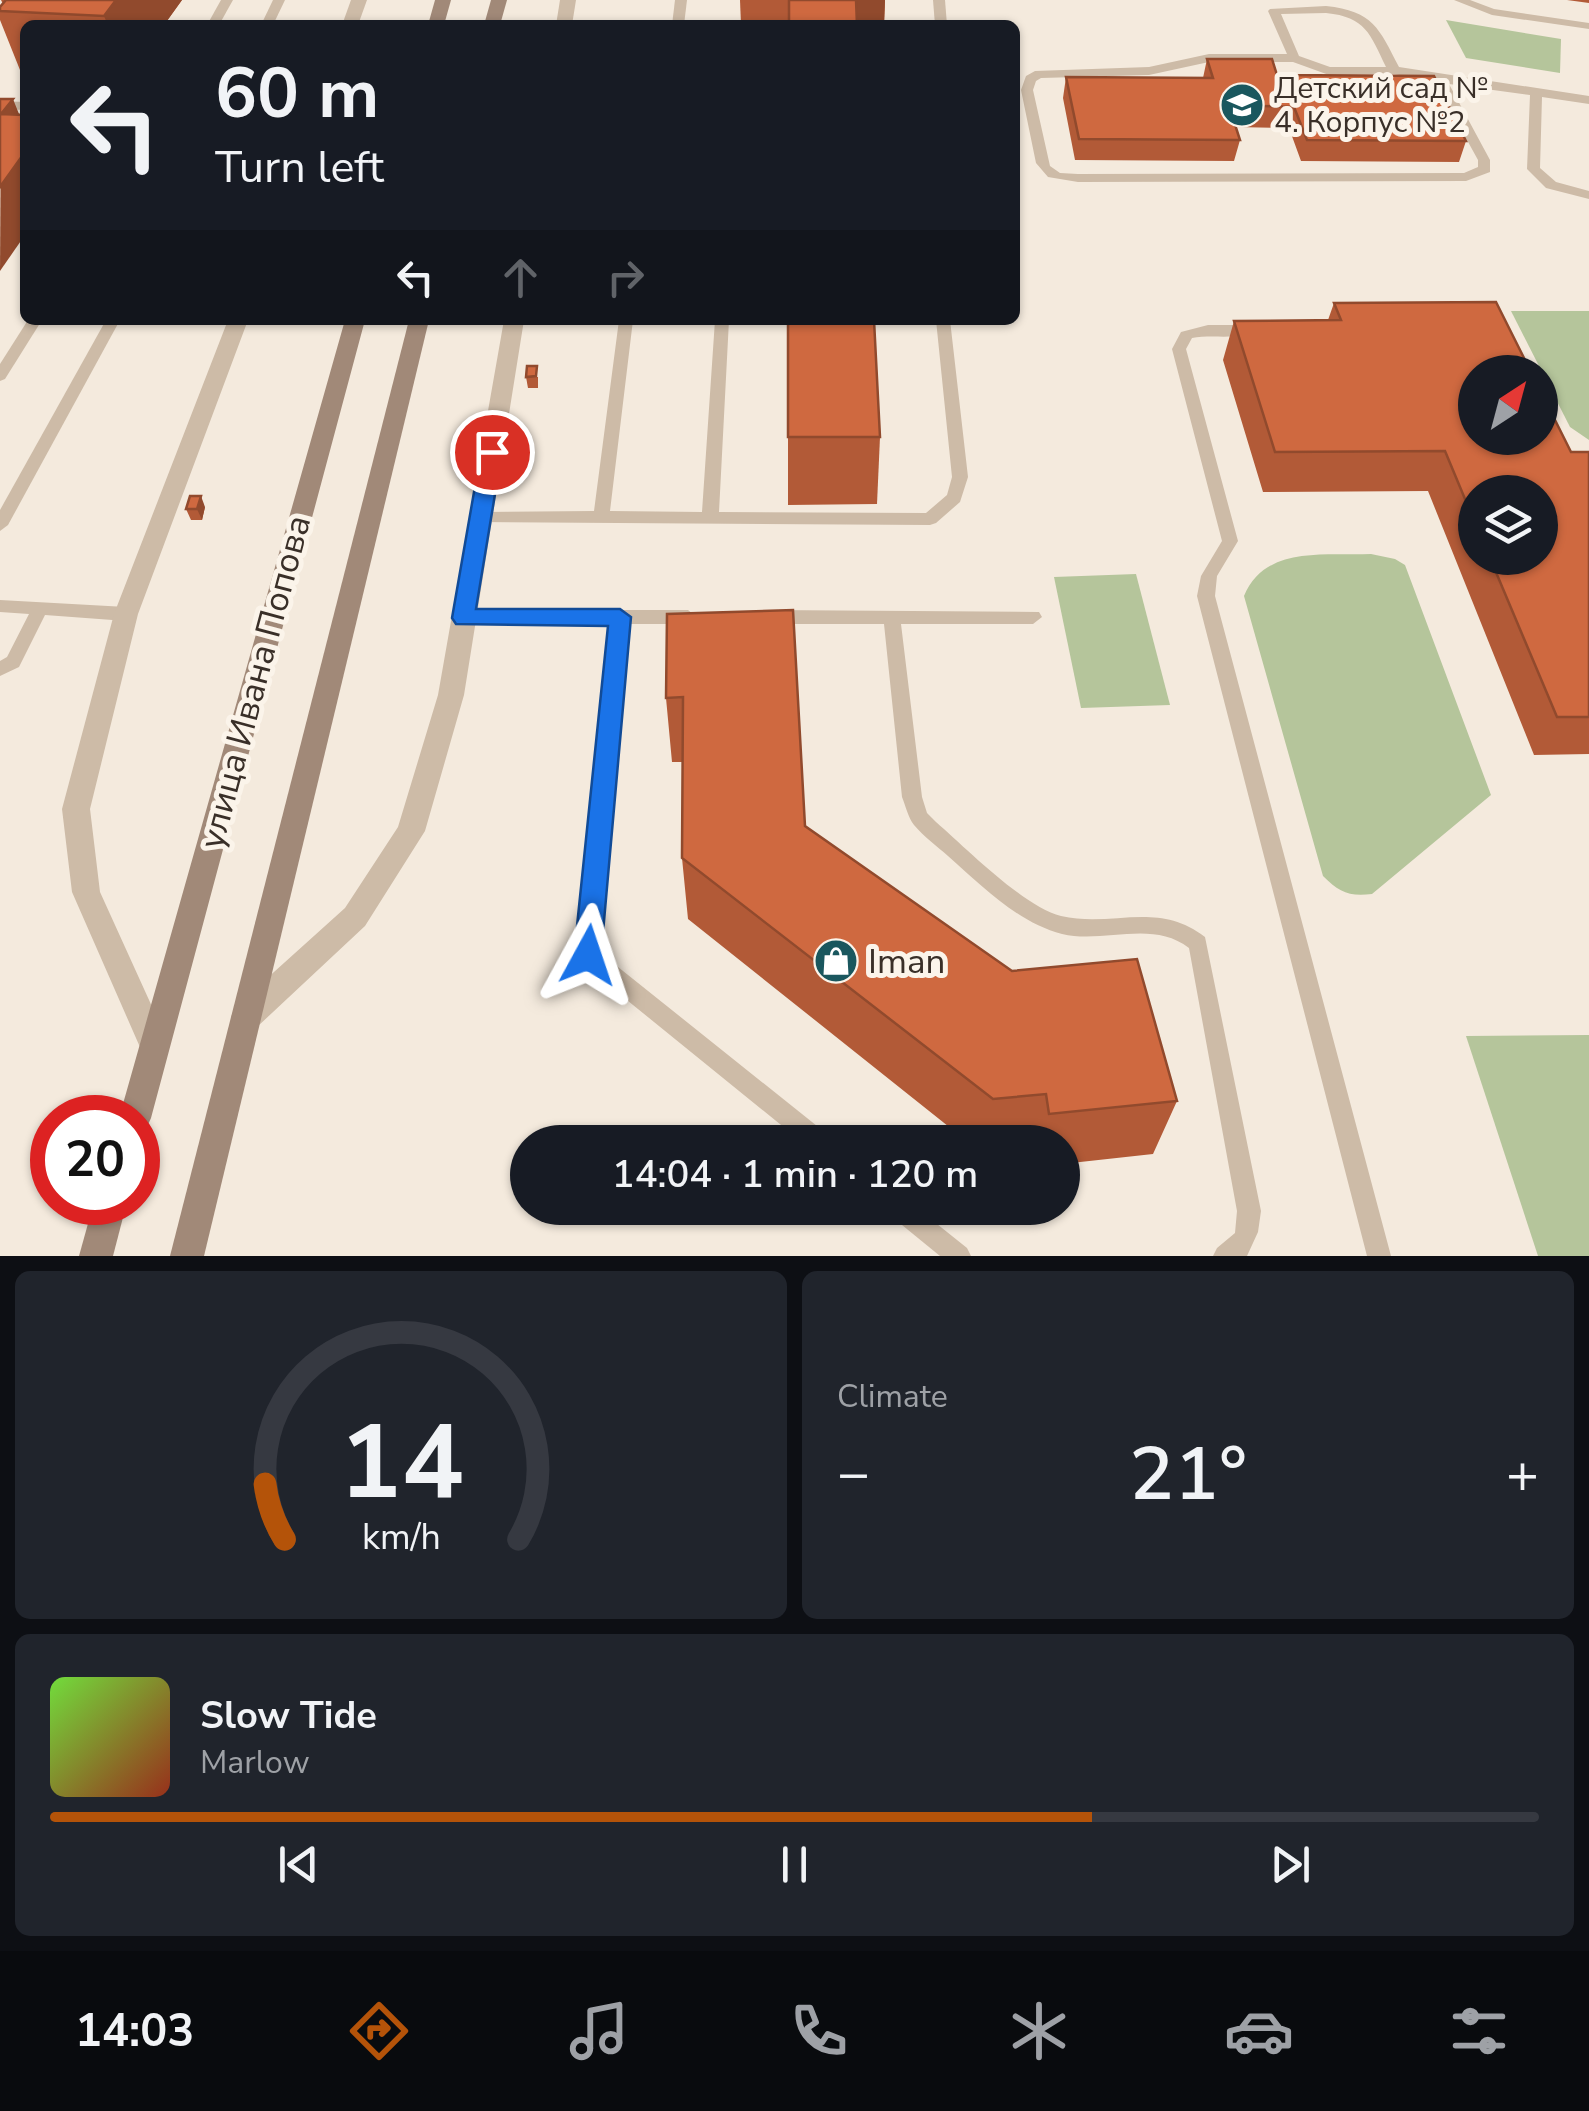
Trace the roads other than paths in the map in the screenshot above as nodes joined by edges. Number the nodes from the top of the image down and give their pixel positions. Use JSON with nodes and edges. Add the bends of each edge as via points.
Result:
{"nodes":[{"id":1,"x":1460,"y":0,"type":"edge"},
{"id":2,"x":1271,"y":6,"type":"edge"},
{"id":3,"x":1589,"y":26,"type":"edge"},
{"id":4,"x":1294,"y":58,"type":"junction"},
{"id":5,"x":1394,"y":70,"type":"junction"},
{"id":6,"x":1440,"y":80,"type":"junction"},
{"id":7,"x":1536,"y":92,"type":"junction"},
{"id":8,"x":1589,"y":100,"type":"edge"},
{"id":9,"x":1589,"y":194,"type":"edge"},
{"id":10,"x":32,"y":325,"type":"edge"},
{"id":11,"x":109,"y":325,"type":"edge"},
{"id":12,"x":236,"y":325,"type":"edge"},
{"id":13,"x":354,"y":325,"type":"edge"},
{"id":14,"x":418,"y":325,"type":"edge"},
{"id":15,"x":513,"y":325,"type":"edge"},
{"id":16,"x":625,"y":325,"type":"edge"},
{"id":17,"x":722,"y":325,"type":"edge"},
{"id":18,"x":944,"y":325,"type":"edge"},
{"id":19,"x":1266,"y":330,"type":"edge"},
{"id":20,"x":0,"y":376,"type":"edge"},
{"id":21,"x":602,"y":517,"type":"junction"},
{"id":22,"x":480,"y":518,"type":"junction"},
{"id":23,"x":710,"y":518,"type":"junction"},
{"id":24,"x":0,"y":525,"type":"edge"},
{"id":25,"x":0,"y":606,"type":"edge"},
{"id":26,"x":40,"y":608,"type":"junction"},
{"id":27,"x":126,"y":614,"type":"junction"},
{"id":28,"x":620,"y":617,"type":"junction"},
{"id":29,"x":717,"y":617,"type":"edge"},
{"id":30,"x":756,"y":617,"type":"edge"},
{"id":31,"x":892,"y":617,"type":"junction"},
{"id":32,"x":464,"y":618,"type":"junction"},
{"id":33,"x":1034,"y":618,"type":"dead end"},
{"id":34,"x":6,"y":665,"type":"edge"},
{"id":35,"x":0,"y":686,"type":"edge"},
{"id":36,"x":246,"y":1017,"type":"junction"},
{"id":37,"x":154,"y":1044,"type":"junction"},
{"id":38,"x":141,"y":1095,"type":"edge"},
{"id":39,"x":798,"y":1125,"type":"edge"},
{"id":40,"x":105,"y":1225,"type":"edge"},
{"id":41,"x":920,"y":1225,"type":"edge"},
{"id":42,"x":96,"y":1256,"type":"edge"},
{"id":43,"x":188,"y":1256,"type":"edge"},
{"id":44,"x":959,"y":1256,"type":"edge"},
{"id":45,"x":1225,"y":1256,"type":"edge"},
{"id":46,"x":1379,"y":1256,"type":"edge"}],
"edges":[{"from":1,"to":3,"type":"lane","via":[[1492,12]]},
{"from":2,"to":4,"type":"lane"},
{"from":2,"to":5,"type":"lane","via":[[1358,18],[1372,28]]},
{"from":4,"to":5,"type":"lane","via":[[1328,70]]},
{"from":4,"to":6,"type":"lane","via":[[1209,58],[1149,71],[1039,74],[1027,90],[1042,163],[1057,177],[1078,178],[1478,174],[1484,160]]},
{"from":5,"to":6,"type":"lane"},
{"from":6,"to":7,"type":"lane"},
{"from":7,"to":8,"type":"lane"},
{"from":7,"to":9,"type":"lane","via":[[1533,169],[1551,185]]},
{"from":10,"to":20,"type":"lane"},
{"from":11,"to":24,"type":"lane"},
{"from":12,"to":27,"type":"street"},
{"from":13,"to":37,"type":"main road","name":"улица Ивана Попова"},
{"from":14,"to":36,"type":"main road","name":"улица Ивана Попова"},
{"from":15,"to":22,"type":"street"},
{"from":16,"to":21,"type":"lane"},
{"from":17,"to":23,"type":"lane"},
{"from":18,"to":23,"type":"lane","via":[[960,478],[943,510],[930,519]]},
{"from":19,"to":46,"type":"lane","via":[[1208,330],[1186,335],[1179,349],[1230,541],[1209,576],[1206,596]]},
{"from":21,"to":22,"type":"lane"},
{"from":21,"to":23,"type":"lane"},
{"from":22,"to":32,"type":"street"},
{"from":25,"to":26,"type":"lane"},
{"from":26,"to":27,"type":"lane"},
{"from":26,"to":34,"type":"lane"},
{"from":27,"to":37,"type":"street","via":[[76,809],[86,892]]},
{"from":28,"to":29,"type":"lane"},
{"from":28,"to":32,"type":"lane"},
{"from":28,"to":39,"type":"lane","via":[[588,955]]},
{"from":30,"to":31,"type":"lane"},
{"from":31,"to":33,"type":"lane"},
{"from":31,"to":45,"type":"lane","via":[[912,796],[929,828],[1043,918],[1076,927],[1182,930],[1198,943],[1249,1212],[1248,1235]]},
{"from":32,"to":36,"type":"street","via":[[451,695],[411,831],[355,916]]},
{"from":34,"to":35,"type":"lane"},
{"from":36,"to":43,"type":"main road","name":"улица Ивана Попова"},
{"from":37,"to":38,"type":"main road","name":"улица Ивана Попова"},
{"from":40,"to":42,"type":"main road"},
{"from":41,"to":44,"type":"lane"}]}
